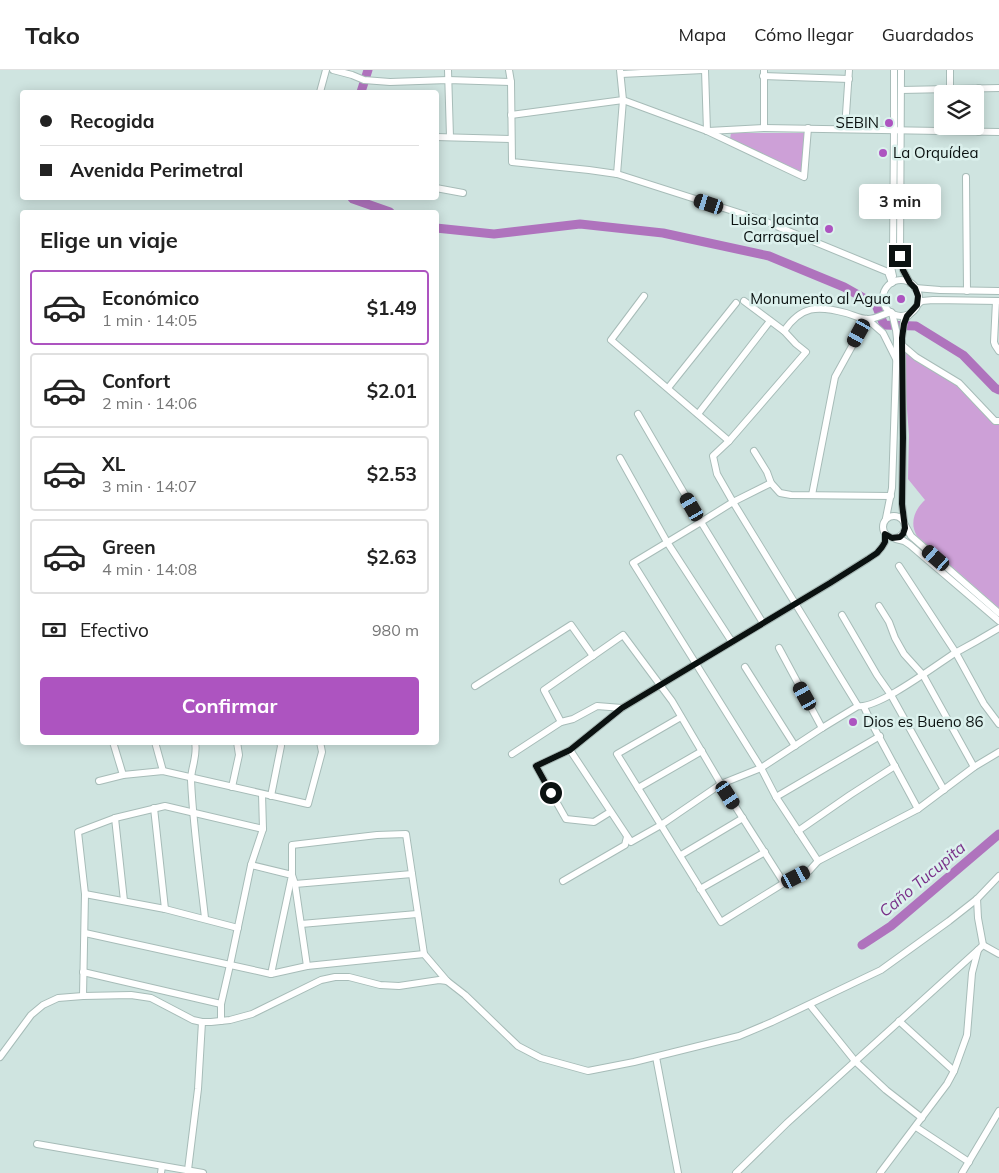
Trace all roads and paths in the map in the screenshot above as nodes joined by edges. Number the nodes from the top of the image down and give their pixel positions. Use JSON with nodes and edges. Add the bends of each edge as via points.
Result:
{"nodes":[{"id":1,"x":326,"y":70,"type":"edge"},
{"id":2,"x":333,"y":70,"type":"edge"},
{"id":3,"x":448,"y":70,"type":"edge"},
{"id":4,"x":509,"y":70,"type":"edge"},
{"id":5,"x":704,"y":70,"type":"edge"},
{"id":6,"x":849,"y":70,"type":"edge"},
{"id":7,"x":894,"y":70,"type":"edge"},
{"id":8,"x":901,"y":70,"type":"edge"},
{"id":9,"x":950,"y":70,"type":"edge"},
{"id":10,"x":621,"y":72,"type":"edge"},
{"id":11,"x":764,"y":73,"type":"edge"},
{"id":12,"x":848,"y":79,"type":"junction"},
{"id":13,"x":448,"y":80,"type":"junction"},
{"id":14,"x":511,"y":82,"type":"junction"},
{"id":15,"x":950,"y":85,"type":"edge"},
{"id":16,"x":984,"y":88,"type":"edge"},
{"id":17,"x":999,"y":88,"type":"edge"},
{"id":18,"x":934,"y":89,"type":"edge"},
{"id":19,"x":321,"y":90,"type":"edge"},
{"id":20,"x":901,"y":90,"type":"junction"},
{"id":21,"x":623,"y":100,"type":"junction"},
{"id":22,"x":511,"y":115,"type":"junction"},
{"id":23,"x":764,"y":128,"type":"junction"},
{"id":24,"x":808,"y":128,"type":"junction"},
{"id":25,"x":845,"y":129,"type":"junction"},
{"id":26,"x":707,"y":131,"type":"junction"},
{"id":27,"x":897,"y":131,"type":"junction"},
{"id":28,"x":934,"y":131,"type":"edge"},
{"id":29,"x":984,"y":132,"type":"edge"},
{"id":30,"x":999,"y":132,"type":"edge"},
{"id":31,"x":439,"y":137,"type":"edge"},
{"id":32,"x":450,"y":137,"type":"junction"},
{"id":33,"x":511,"y":139,"type":"junction"},
{"id":34,"x":617,"y":174,"type":"junction"},
{"id":35,"x":966,"y":177,"type":"dead end"},
{"id":36,"x":439,"y":189,"type":"edge"},
{"id":37,"x":463,"y":193,"type":"dead end"},
{"id":38,"x":893,"y":282,"type":"junction"},
{"id":39,"x":910,"y":283,"type":"junction"},
{"id":40,"x":915,"y":288,"type":"junction"},
{"id":41,"x":967,"y":291,"type":"junction"},
{"id":42,"x":999,"y":291,"type":"edge"},
{"id":43,"x":644,"y":296,"type":"dead end"},
{"id":44,"x":744,"y":301,"type":"dead end"},
{"id":45,"x":998,"y":301,"type":"edge"},
{"id":46,"x":736,"y":302,"type":"dead end"},
{"id":47,"x":915,"y":308,"type":"junction"},
{"id":48,"x":892,"y":313,"type":"junction"},
{"id":49,"x":867,"y":319,"type":"junction"},
{"id":50,"x":770,"y":321,"type":"junction"},
{"id":51,"x":784,"y":331,"type":"junction"},
{"id":52,"x":899,"y":331,"type":"junction"},
{"id":53,"x":902,"y":345,"type":"junction"},
{"id":54,"x":999,"y":351,"type":"edge"},
{"id":55,"x":896,"y":359,"type":"junction"},
{"id":56,"x":668,"y":388,"type":"junction"},
{"id":57,"x":638,"y":414,"type":"dead end"},
{"id":58,"x":698,"y":414,"type":"junction"},
{"id":59,"x":997,"y":421,"type":"edge"},
{"id":60,"x":729,"y":440,"type":"junction"},
{"id":61,"x":754,"y":451,"type":"dead end"},
{"id":62,"x":620,"y":458,"type":"dead end"},
{"id":63,"x":771,"y":483,"type":"junction"},
{"id":64,"x":812,"y":495,"type":"junction"},
{"id":65,"x":892,"y":496,"type":"junction"},
{"id":66,"x":733,"y":502,"type":"junction"},
{"id":67,"x":886,"y":518,"type":"junction"},
{"id":68,"x":702,"y":522,"type":"junction"},
{"id":69,"x":905,"y":523,"type":"junction"},
{"id":70,"x":885,"y":534,"type":"junction"},
{"id":71,"x":896,"y":538,"type":"junction"},
{"id":72,"x":667,"y":542,"type":"junction"},
{"id":73,"x":899,"y":566,"type":"dead end"},
{"id":74,"x":796,"y":604,"type":"junction"},
{"id":75,"x":879,"y":606,"type":"dead end"},
{"id":76,"x":999,"y":612,"type":"edge"},
{"id":77,"x":842,"y":616,"type":"dead end"},
{"id":78,"x":999,"y":620,"type":"edge"},
{"id":79,"x":763,"y":623,"type":"junction"},
{"id":80,"x":999,"y":628,"type":"edge"},
{"id":81,"x":732,"y":642,"type":"junction"},
{"id":82,"x":779,"y":648,"type":"dead end"},
{"id":83,"x":956,"y":653,"type":"junction"},
{"id":84,"x":593,"y":656,"type":"junction"},
{"id":85,"x":696,"y":664,"type":"junction"},
{"id":86,"x":745,"y":667,"type":"dead end"},
{"id":87,"x":923,"y":675,"type":"junction"},
{"id":88,"x":475,"y":686,"type":"dead end"},
{"id":89,"x":660,"y":686,"type":"junction"},
{"id":90,"x":891,"y":695,"type":"junction"},
{"id":91,"x":861,"y":707,"type":"junction"},
{"id":92,"x":622,"y":708,"type":"junction"},
{"id":93,"x":681,"y":717,"type":"junction"},
{"id":94,"x":561,"y":722,"type":"junction"},
{"id":95,"x":999,"y":724,"type":"edge"},
{"id":96,"x":822,"y":728,"type":"junction"},
{"id":97,"x":880,"y":736,"type":"junction"},
{"id":98,"x":114,"y":745,"type":"edge"},
{"id":99,"x":156,"y":745,"type":"edge"},
{"id":100,"x":196,"y":745,"type":"edge"},
{"id":101,"x":237,"y":745,"type":"edge"},
{"id":102,"x":281,"y":745,"type":"edge"},
{"id":103,"x":321,"y":745,"type":"edge"},
{"id":104,"x":795,"y":746,"type":"junction"},
{"id":105,"x":570,"y":750,"type":"junction"},
{"id":106,"x":702,"y":751,"type":"junction"},
{"id":107,"x":999,"y":752,"type":"edge"},
{"id":108,"x":512,"y":754,"type":"dead end"},
{"id":109,"x":895,"y":766,"type":"junction"},
{"id":110,"x":974,"y":767,"type":"junction"},
{"id":111,"x":761,"y":768,"type":"junction"},
{"id":112,"x":163,"y":771,"type":"junction"},
{"id":113,"x":123,"y":775,"type":"junction"},
{"id":114,"x":191,"y":777,"type":"junction"},
{"id":115,"x":99,"y":780,"type":"dead end"},
{"id":116,"x":721,"y":784,"type":"junction"},
{"id":117,"x":232,"y":786,"type":"junction"},
{"id":118,"x":638,"y":788,"type":"junction"},
{"id":119,"x":944,"y":790,"type":"junction"},
{"id":120,"x":262,"y":794,"type":"junction"},
{"id":121,"x":271,"y":796,"type":"junction"},
{"id":122,"x":776,"y":798,"type":"junction"},
{"id":123,"x":154,"y":808,"type":"junction"},
{"id":124,"x":918,"y":809,"type":"junction"},
{"id":125,"x":610,"y":812,"type":"junction"},
{"id":126,"x":194,"y":813,"type":"junction"},
{"id":127,"x":115,"y":818,"type":"junction"},
{"id":128,"x":743,"y":818,"type":"junction"},
{"id":129,"x":662,"y":824,"type":"junction"},
{"id":130,"x":262,"y":829,"type":"junction"},
{"id":131,"x":798,"y":831,"type":"junction"},
{"id":132,"x":627,"y":837,"type":"junction"},
{"id":133,"x":765,"y":852,"type":"junction"},
{"id":134,"x":680,"y":855,"type":"junction"},
{"id":135,"x":818,"y":861,"type":"junction"},
{"id":136,"x":251,"y":865,"type":"junction"},
{"id":137,"x":412,"y":874,"type":"junction"},
{"id":138,"x":292,"y":875,"type":"junction"},
{"id":139,"x":999,"y":876,"type":"edge"},
{"id":140,"x":563,"y":881,"type":"dead end"},
{"id":141,"x":784,"y":883,"type":"junction"},
{"id":142,"x":295,"y":884,"type":"junction"},
{"id":143,"x":700,"y":889,"type":"junction"},
{"id":144,"x":85,"y":894,"type":"junction"},
{"id":145,"x":977,"y":899,"type":"junction"},
{"id":146,"x":124,"y":901,"type":"junction"},
{"id":147,"x":164,"y":909,"type":"junction"},
{"id":148,"x":417,"y":914,"type":"junction"},
{"id":149,"x":205,"y":918,"type":"junction"},
{"id":150,"x":301,"y":924,"type":"junction"},
{"id":151,"x":238,"y":928,"type":"junction"},
{"id":152,"x":85,"y":933,"type":"junction"},
{"id":153,"x":981,"y":947,"type":"junction"},
{"id":154,"x":424,"y":954,"type":"junction"},
{"id":155,"x":999,"y":954,"type":"edge"},
{"id":156,"x":230,"y":965,"type":"junction"},
{"id":157,"x":307,"y":966,"type":"junction"},
{"id":158,"x":83,"y":972,"type":"junction"},
{"id":159,"x":271,"y":974,"type":"junction"},
{"id":160,"x":447,"y":981,"type":"junction"},
{"id":161,"x":83,"y":996,"type":"junction"},
{"id":162,"x":221,"y":1004,"type":"junction"},
{"id":163,"x":810,"y":1005,"type":"junction"},
{"id":164,"x":221,"y":1021,"type":"junction"},
{"id":165,"x":899,"y":1021,"type":"junction"},
{"id":166,"x":202,"y":1022,"type":"junction"},
{"id":167,"x":0,"y":1057,"type":"edge"},
{"id":168,"x":656,"y":1057,"type":"junction"},
{"id":169,"x":855,"y":1062,"type":"junction"},
{"id":170,"x":954,"y":1071,"type":"junction"},
{"id":171,"x":999,"y":1111,"type":"edge"},
{"id":172,"x":922,"y":1118,"type":"junction"},
{"id":173,"x":916,"y":1127,"type":"junction"},
{"id":174,"x":37,"y":1144,"type":"dead end"},
{"id":175,"x":969,"y":1162,"type":"junction"},
{"id":176,"x":162,"y":1166,"type":"junction"},
{"id":177,"x":188,"y":1170,"type":"junction"},
{"id":178,"x":161,"y":1173,"type":"edge"},
{"id":179,"x":204,"y":1173,"type":"edge"},
{"id":180,"x":678,"y":1173,"type":"edge"},
{"id":181,"x":736,"y":1173,"type":"edge"},
{"id":182,"x":880,"y":1173,"type":"edge"},
{"id":183,"x":962,"y":1173,"type":"edge"}],
"edges":[{"from":1,"to":19,"type":"street"},
{"from":2,"to":13,"type":"street","via":[[364,80]]},
{"from":3,"to":13,"type":"street"},
{"from":4,"to":14,"type":"street"},
{"from":5,"to":10,"type":"street"},
{"from":5,"to":26,"type":"street"},
{"from":6,"to":12,"type":"street"},
{"from":7,"to":27,"type":"street"},
{"from":8,"to":20,"type":"street"},
{"from":9,"to":15,"type":"street"},
{"from":10,"to":21,"type":"street"},
{"from":11,"to":12,"type":"street"},
{"from":11,"to":23,"type":"street"},
{"from":12,"to":25,"type":"street"},
{"from":13,"to":14,"type":"street"},
{"from":13,"to":32,"type":"street"},
{"from":14,"to":22,"type":"street"},
{"from":16,"to":17,"type":"street"},
{"from":18,"to":20,"type":"street"},
{"from":20,"to":27,"type":"street"},
{"from":21,"to":22,"type":"street"},
{"from":21,"to":26,"type":"street"},
{"from":21,"to":34,"type":"street"},
{"from":22,"to":33,"type":"street"},
{"from":23,"to":24,"type":"street"},
{"from":23,"to":26,"type":"street"},
{"from":24,"to":25,"type":"street"},
{"from":24,"to":26,"type":"street","via":[[804,176]]},
{"from":25,"to":27,"type":"street"},
{"from":27,"to":28,"type":"street"},
{"from":27,"to":38,"type":"street"},
{"from":27,"to":39,"type":"street","via":[[900,256]]},
{"from":29,"to":30,"type":"street"},
{"from":31,"to":32,"type":"street"},
{"from":32,"to":33,"type":"street"},
{"from":33,"to":34,"type":"street","via":[[512,162]]},
{"from":34,"to":38,"type":"street","via":[[764,221],[888,272]]},
{"from":35,"to":41,"type":"street"},
{"from":36,"to":37,"type":"street"},
{"from":38,"to":39,"type":"street","via":[[902,280]]},
{"from":38,"to":48,"type":"street","via":[[883,296]]},
{"from":39,"to":40,"type":"street"},
{"from":40,"to":41,"type":"street"},
{"from":40,"to":47,"type":"street","via":[[918,296]]},
{"from":41,"to":42,"type":"street"},
{"from":43,"to":56,"type":"street","via":[[610,340]]},
{"from":44,"to":50,"type":"street"},
{"from":45,"to":47,"type":"street","via":[[933,300],[922,301]]},
{"from":45,"to":54,"type":"street","via":[[994,342]]},
{"from":46,"to":56,"type":"street"},
{"from":47,"to":48,"type":"street","via":[[903,315]]},
{"from":47,"to":52,"type":"street"},
{"from":48,"to":49,"type":"street"},
{"from":48,"to":52,"type":"street"},
{"from":49,"to":51,"type":"street","via":[[814,308],[798,315]]},
{"from":49,"to":55,"type":"street","via":[[883,333]]},
{"from":49,"to":64,"type":"street","via":[[835,377]]},
{"from":50,"to":51,"type":"street"},
{"from":50,"to":58,"type":"street"},
{"from":51,"to":60,"type":"street","via":[[806,352]]},
{"from":52,"to":53,"type":"street"},
{"from":52,"to":55,"type":"street"},
{"from":53,"to":59,"type":"street","via":[[960,383]]},
{"from":53,"to":69,"type":"street","via":[[902,504]]},
{"from":55,"to":65,"type":"street"},
{"from":56,"to":58,"type":"street"},
{"from":57,"to":68,"type":"street"},
{"from":58,"to":60,"type":"street"},
{"from":60,"to":66,"type":"street","via":[[713,456],[717,474]]},
{"from":61,"to":63,"type":"street"},
{"from":62,"to":72,"type":"street"},
{"from":63,"to":64,"type":"street","via":[[780,494]]},
{"from":63,"to":66,"type":"street"},
{"from":64,"to":65,"type":"street"},
{"from":65,"to":67,"type":"street"},
{"from":66,"to":68,"type":"street"},
{"from":66,"to":74,"type":"street"},
{"from":67,"to":69,"type":"street","via":[[897,516]]},
{"from":67,"to":70,"type":"street","via":[[882,527]]},
{"from":68,"to":72,"type":"street"},
{"from":68,"to":79,"type":"street"},
{"from":69,"to":71,"type":"street","via":[[903,534]]},
{"from":69,"to":76,"type":"street","via":[[911,536]]},
{"from":70,"to":71,"type":"street"},
{"from":70,"to":74,"type":"street","via":[[885,542],[877,553]]},
{"from":71,"to":78,"type":"street","via":[[908,542]]},
{"from":72,"to":81,"type":"street"},
{"from":72,"to":85,"type":"street","via":[[633,563]]},
{"from":73,"to":83,"type":"street"},
{"from":74,"to":79,"type":"street"},
{"from":74,"to":91,"type":"street"},
{"from":75,"to":87,"type":"street","via":[[904,654]]},
{"from":77,"to":90,"type":"street"},
{"from":79,"to":81,"type":"street"},
{"from":80,"to":83,"type":"street"},
{"from":81,"to":85,"type":"street"},
{"from":82,"to":96,"type":"street"},
{"from":83,"to":87,"type":"street"},
{"from":83,"to":95,"type":"street"},
{"from":84,"to":88,"type":"street","via":[[571,626]]},
{"from":84,"to":89,"type":"street","via":[[623,635]]},
{"from":84,"to":94,"type":"street","via":[[544,690]]},
{"from":85,"to":89,"type":"street"},
{"from":85,"to":111,"type":"street"},
{"from":86,"to":104,"type":"street"},
{"from":87,"to":90,"type":"street"},
{"from":87,"to":110,"type":"street"},
{"from":89,"to":92,"type":"street"},
{"from":89,"to":93,"type":"street"},
{"from":90,"to":91,"type":"street"},
{"from":90,"to":119,"type":"street"},
{"from":91,"to":96,"type":"street"},
{"from":91,"to":97,"type":"street"},
{"from":92,"to":94,"type":"street","via":[[597,706]]},
{"from":92,"to":105,"type":"street"},
{"from":93,"to":106,"type":"street"},
{"from":93,"to":118,"type":"street","via":[[617,754]]},
{"from":94,"to":108,"type":"street"},
{"from":96,"to":104,"type":"street"},
{"from":97,"to":109,"type":"street"},
{"from":97,"to":122,"type":"street"},
{"from":98,"to":113,"type":"street"},
{"from":99,"to":112,"type":"street"},
{"from":100,"to":114,"type":"street"},
{"from":101,"to":117,"type":"street"},
{"from":102,"to":121,"type":"street"},
{"from":103,"to":121,"type":"street","via":[[322,752],[308,804]]},
{"from":104,"to":111,"type":"street"},
{"from":105,"to":125,"type":"street"},
{"from":105,"to":125,"type":"street","via":[[536,766],[566,819],[594,822]]},
{"from":106,"to":116,"type":"street"},
{"from":106,"to":118,"type":"street"},
{"from":107,"to":110,"type":"street"},
{"from":109,"to":124,"type":"street"},
{"from":109,"to":131,"type":"street"},
{"from":110,"to":119,"type":"street"},
{"from":111,"to":116,"type":"street"},
{"from":111,"to":122,"type":"street"},
{"from":112,"to":113,"type":"street"},
{"from":112,"to":114,"type":"street"},
{"from":113,"to":115,"type":"street"},
{"from":114,"to":117,"type":"street"},
{"from":114,"to":126,"type":"street"},
{"from":116,"to":128,"type":"street"},
{"from":116,"to":129,"type":"street"},
{"from":117,"to":120,"type":"street"},
{"from":118,"to":129,"type":"street"},
{"from":119,"to":124,"type":"street"},
{"from":120,"to":121,"type":"street"},
{"from":120,"to":130,"type":"street"},
{"from":122,"to":131,"type":"street"},
{"from":123,"to":126,"type":"street","via":[[165,806]]},
{"from":123,"to":127,"type":"street"},
{"from":123,"to":147,"type":"street"},
{"from":124,"to":135,"type":"street"},
{"from":125,"to":132,"type":"street"},
{"from":126,"to":130,"type":"street"},
{"from":126,"to":149,"type":"street"},
{"from":127,"to":144,"type":"street","via":[[78,832]]},
{"from":127,"to":146,"type":"street"},
{"from":128,"to":133,"type":"street"},
{"from":128,"to":134,"type":"street"},
{"from":129,"to":132,"type":"street","via":[[630,842]]},
{"from":129,"to":134,"type":"street"},
{"from":130,"to":136,"type":"street"},
{"from":131,"to":135,"type":"street"},
{"from":132,"to":140,"type":"street","via":[[625,846]]},
{"from":133,"to":141,"type":"street"},
{"from":133,"to":143,"type":"street"},
{"from":134,"to":143,"type":"street"},
{"from":135,"to":141,"type":"street","via":[[809,871]]},
{"from":136,"to":138,"type":"street"},
{"from":136,"to":151,"type":"street"},
{"from":137,"to":138,"type":"street","via":[[406,834],[402,834],[292,845]]},
{"from":137,"to":142,"type":"street"},
{"from":137,"to":148,"type":"street"},
{"from":138,"to":142,"type":"street"},
{"from":138,"to":159,"type":"street"},
{"from":139,"to":145,"type":"street"},
{"from":141,"to":143,"type":"street","via":[[721,922]]},
{"from":142,"to":150,"type":"street"},
{"from":144,"to":146,"type":"street"},
{"from":144,"to":152,"type":"street"},
{"from":145,"to":153,"type":"street"},
{"from":145,"to":163,"type":"street","via":[[881,970]]},
{"from":146,"to":147,"type":"street"},
{"from":147,"to":149,"type":"street"},
{"from":148,"to":150,"type":"street"},
{"from":148,"to":154,"type":"street"},
{"from":149,"to":151,"type":"street"},
{"from":150,"to":157,"type":"street"},
{"from":151,"to":156,"type":"street"},
{"from":152,"to":156,"type":"street"},
{"from":152,"to":158,"type":"street"},
{"from":153,"to":155,"type":"street"},
{"from":153,"to":165,"type":"street"},
{"from":153,"to":170,"type":"street","via":[[972,974],[967,1035]]},
{"from":154,"to":157,"type":"street"},
{"from":154,"to":160,"type":"street"},
{"from":156,"to":159,"type":"street"},
{"from":156,"to":162,"type":"street"},
{"from":157,"to":159,"type":"street"},
{"from":158,"to":161,"type":"street"},
{"from":158,"to":162,"type":"street"},
{"from":160,"to":164,"type":"street","via":[[399,986],[335,977],[321,980],[242,1018]]},
{"from":160,"to":168,"type":"street","via":[[518,1046],[541,1058],[588,1071]]},
{"from":161,"to":166,"type":"street","via":[[151,998],[181,1015]]},
{"from":161,"to":167,"type":"street","via":[[58,998],[43,1005],[31,1015]]},
{"from":162,"to":164,"type":"street"},
{"from":163,"to":168,"type":"street","via":[[739,1036]]},
{"from":163,"to":169,"type":"street"},
{"from":164,"to":166,"type":"street"},
{"from":165,"to":169,"type":"street"},
{"from":165,"to":170,"type":"street"},
{"from":166,"to":177,"type":"street"},
{"from":168,"to":180,"type":"street"},
{"from":169,"to":172,"type":"street"},
{"from":169,"to":181,"type":"street"},
{"from":170,"to":172,"type":"street"},
{"from":171,"to":175,"type":"street"},
{"from":172,"to":173,"type":"street"},
{"from":173,"to":175,"type":"street"},
{"from":173,"to":182,"type":"street"},
{"from":174,"to":176,"type":"street"},
{"from":175,"to":183,"type":"street"},
{"from":176,"to":177,"type":"street"},
{"from":176,"to":178,"type":"street"},
{"from":177,"to":179,"type":"street"}]}
